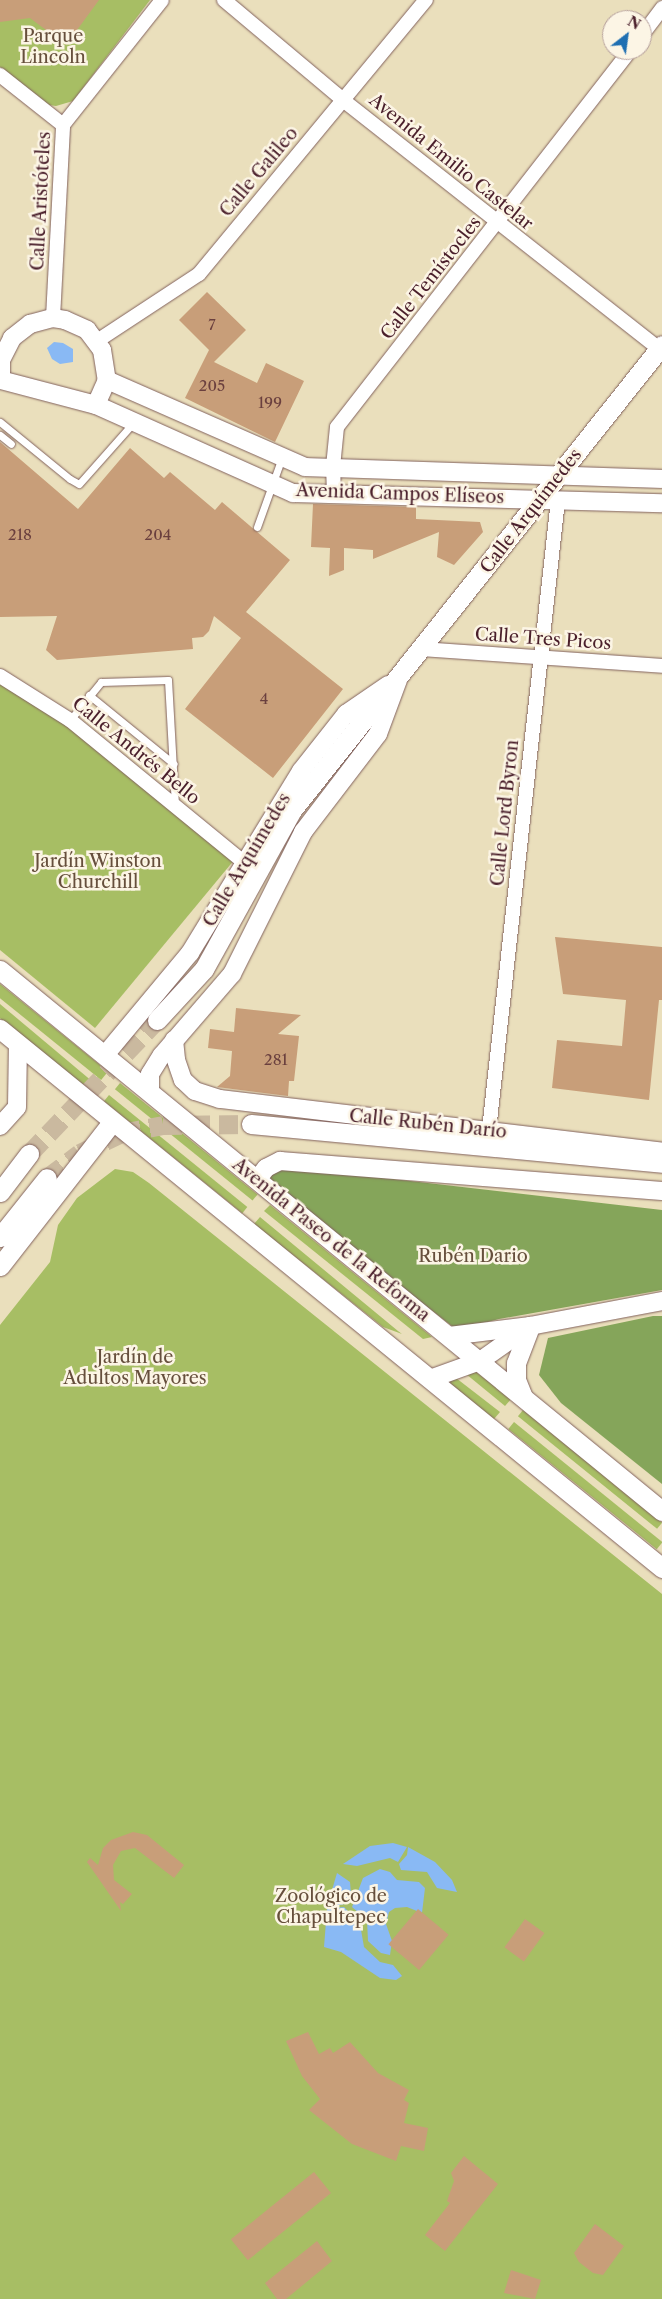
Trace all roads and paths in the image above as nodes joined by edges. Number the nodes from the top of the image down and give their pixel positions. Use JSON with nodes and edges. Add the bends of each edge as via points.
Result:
{"nodes":[{"id":1,"x":162,"y":0,"type":"edge"},
{"id":2,"x":224,"y":0,"type":"edge"},
{"id":3,"x":426,"y":0,"type":"edge"},
{"id":4,"x":662,"y":8,"type":"edge"},
{"id":5,"x":652,"y":22,"type":"edge"},
{"id":6,"x":622,"y":60,"type":"edge"},
{"id":7,"x":0,"y":74,"type":"edge"},
{"id":8,"x":343,"y":100,"type":"junction"},
{"id":9,"x":63,"y":125,"type":"junction"},
{"id":10,"x":498,"y":223,"type":"junction"},
{"id":11,"x":53,"y":318,"type":"junction"},
{"id":12,"x":97,"y":341,"type":"junction"},
{"id":13,"x":660,"y":347,"type":"edge"},
{"id":14,"x":2,"y":351,"type":"edge"},
{"id":15,"x":0,"y":380,"type":"edge"},
{"id":16,"x":107,"y":380,"type":"junction"},
{"id":17,"x":96,"y":405,"type":"junction"},
{"id":18,"x":0,"y":422,"type":"edge"},
{"id":19,"x":134,"y":422,"type":"junction"},
{"id":20,"x":0,"y":434,"type":"edge"},
{"id":21,"x":11,"y":444,"type":"dead end"},
{"id":22,"x":282,"y":457,"type":"junction"},
{"id":23,"x":333,"y":467,"type":"junction"},
{"id":24,"x":560,"y":476,"type":"junction"},
{"id":25,"x":662,"y":479,"type":"edge"},
{"id":26,"x":272,"y":484,"type":"junction"},
{"id":27,"x":334,"y":494,"type":"junction"},
{"id":28,"x":549,"y":500,"type":"junction"},
{"id":29,"x":662,"y":502,"type":"edge"},
{"id":30,"x":257,"y":527,"type":"dead end"},
{"id":31,"x":421,"y":650,"type":"junction"},
{"id":32,"x":541,"y":656,"type":"junction"},
{"id":33,"x":662,"y":666,"type":"edge"},
{"id":34,"x":0,"y":676,"type":"edge"},
{"id":35,"x":399,"y":677,"type":"junction"},
{"id":36,"x":89,"y":695,"type":"junction"},
{"id":37,"x":70,"y":720,"type":"junction"},
{"id":38,"x":174,"y":764,"type":"junction"},
{"id":39,"x":175,"y":808,"type":"junction"},
{"id":40,"x":245,"y":863,"type":"junction"},
{"id":41,"x":0,"y":970,"type":"edge"},
{"id":42,"x":157,"y":1020,"type":"tunnel mouth"},
{"id":43,"x":0,"y":1029,"type":"edge"},
{"id":44,"x":174,"y":1040,"type":"junction"},
{"id":45,"x":18,"y":1044,"type":"junction"},
{"id":46,"x":105,"y":1055,"type":"junction"},
{"id":47,"x":150,"y":1092,"type":"junction"},
{"id":48,"x":112,"y":1122,"type":"junction"},
{"id":49,"x":251,"y":1124,"type":"tunnel mouth"},
{"id":50,"x":0,"y":1126,"type":"edge"},
{"id":51,"x":489,"y":1130,"type":"junction"},
{"id":52,"x":662,"y":1152,"type":"edge"},
{"id":53,"x":30,"y":1154,"type":"tunnel mouth"},
{"id":54,"x":662,"y":1163,"type":"edge"},
{"id":55,"x":47,"y":1178,"type":"tunnel mouth"},
{"id":56,"x":257,"y":1180,"type":"junction"},
{"id":57,"x":662,"y":1191,"type":"edge"},
{"id":58,"x":0,"y":1192,"type":"edge"},
{"id":59,"x":0,"y":1237,"type":"edge"},
{"id":60,"x":0,"y":1266,"type":"edge"},
{"id":61,"x":662,"y":1301,"type":"edge"},
{"id":62,"x":530,"y":1326,"type":"junction"},
{"id":63,"x":449,"y":1336,"type":"junction"},
{"id":64,"x":480,"y":1361,"type":"junction"},
{"id":65,"x":430,"y":1379,"type":"junction"},
{"id":66,"x":524,"y":1397,"type":"junction"},
{"id":67,"x":662,"y":1511,"type":"edge"},
{"id":68,"x":662,"y":1568,"type":"edge"}],
"edges":[{"from":1,"to":9,"type":"street","name":"Calle Aristóteles"},
{"from":2,"to":8,"type":"street","name":"Avenida Emilio Castelar"},
{"from":3,"to":8,"type":"street","name":"Calle Galileo"},
{"from":4,"to":5,"type":"street"},
{"from":6,"to":10,"type":"street","name":"Calle Temístocles"},
{"from":7,"to":9,"type":"street"},
{"from":8,"to":10,"type":"street","name":"Avenida Emilio Castelar"},
{"from":8,"to":12,"type":"street","name":"Calle Galileo","via":[[199,274]]},
{"from":9,"to":11,"type":"street","name":"Calle Aristóteles"},
{"from":10,"to":13,"type":"street","name":"Avenida Emilio Castelar"},
{"from":10,"to":23,"type":"street","name":"Calle Temístocles","via":[[337,427]]},
{"from":11,"to":12,"type":"street","via":[[76,324]]},
{"from":11,"to":14,"type":"street","via":[[20,330]]},
{"from":12,"to":16,"type":"street","via":[[106,360]]},
{"from":13,"to":24,"type":"main road","name":"Calle Arquímedes"},
{"from":14,"to":15,"type":"street"},
{"from":15,"to":17,"type":"street","name":"Avenida Campos Elíseos"},
{"from":16,"to":17,"type":"street"},
{"from":16,"to":22,"type":"street","name":"Avenida Campos Elíseos"},
{"from":17,"to":19,"type":"street","name":"Avenida Campos Elíseos"},
{"from":18,"to":19,"type":"lane","via":[[79,484]]},
{"from":19,"to":26,"type":"street","name":"Avenida Campos Elíseos"},
{"from":20,"to":21,"type":"lane"},
{"from":22,"to":23,"type":"street","name":"Avenida Campos Elíseos","via":[[305,466]]},
{"from":22,"to":26,"type":"lane"},
{"from":23,"to":24,"type":"street","name":"Avenida Campos Elíseos"},
{"from":23,"to":27,"type":"street","name":"Calle Temístocles"},
{"from":24,"to":25,"type":"street","name":"Avenida Campos Elíseos"},
{"from":24,"to":28,"type":"main road","name":"Calle Arquímedes"},
{"from":26,"to":27,"type":"street","name":"Avenida Campos Elíseos","via":[[293,493]]},
{"from":26,"to":30,"type":"lane"},
{"from":27,"to":28,"type":"street","name":"Avenida Campos Elíseos"},
{"from":28,"to":29,"type":"street","name":"Avenida Campos Elíseos"},
{"from":28,"to":31,"type":"main road","name":"Calle Arquímedes"},
{"from":28,"to":32,"type":"street","name":"Calle Lord Byron"},
{"from":31,"to":32,"type":"street","name":"Calle Tres Picos"},
{"from":31,"to":35,"type":"main road","name":"Calle Arquímedes"},
{"from":32,"to":33,"type":"street","name":"Calle Tres Picos"},
{"from":32,"to":51,"type":"street","name":"Calle Lord Byron"},
{"from":34,"to":37,"type":"street","name":"Calle Andrés Bello"},
{"from":35,"to":40,"type":"street","name":"Calle Arquímedes","via":[[346,714],[301,772]]},
{"from":35,"to":42,"type":"main road","name":"Calle Arquímedes","via":[[292,810],[204,969]]},
{"from":35,"to":44,"type":"street","name":"Calle Arquímedes","via":[[378,734],[303,832],[232,974]]},
{"from":36,"to":37,"type":"lane"},
{"from":36,"to":38,"type":"lane"},
{"from":36,"to":38,"type":"lane","via":[[101,682],[168,680]]},
{"from":37,"to":39,"type":"street","name":"Calle Andrés Bello"},
{"from":38,"to":39,"type":"lane"},
{"from":39,"to":40,"type":"street","name":"Calle Andrés Bello"},
{"from":40,"to":46,"type":"street","name":"Calle Arquímedes","via":[[190,954]]},
{"from":41,"to":46,"type":"main road","name":"Avenida Paseo de la Reforma"},
{"from":43,"to":45,"type":"main road"},
{"from":44,"to":47,"type":"street","name":"Calle Arquímedes","via":[[150,1074]]},
{"from":44,"to":51,"type":"street","name":"Calle Rubén Darío","via":[[183,1080],[195,1092],[253,1105]]},
{"from":45,"to":48,"type":"main road"},
{"from":45,"to":50,"type":"street","via":[[17,1107]]},
{"from":46,"to":47,"type":"main road","name":"Avenida Paseo de la Reforma"},
{"from":47,"to":56,"type":"main road","name":"Avenida Paseo de la Reforma"},
{"from":48,"to":60,"type":"main road"},
{"from":48,"to":65,"type":"main road"},
{"from":49,"to":54,"type":"main road"},
{"from":51,"to":52,"type":"street","name":"Calle Rubén Darío"},
{"from":53,"to":58,"type":"main road"},
{"from":55,"to":59,"type":"main road"},
{"from":56,"to":57,"type":"street","via":[[266,1168],[280,1161]]},
{"from":56,"to":63,"type":"main road","name":"Avenida Paseo de la Reforma"},
{"from":61,"to":62,"type":"street"},
{"from":62,"to":63,"type":"street"},
{"from":62,"to":64,"type":"street"},
{"from":62,"to":66,"type":"main road","via":[[516,1363],[516,1380]]},
{"from":63,"to":64,"type":"main road","name":"Avenida Paseo de la Reforma"},
{"from":64,"to":65,"type":"street"},
{"from":64,"to":66,"type":"main road","name":"Avenida Paseo de la Reforma"},
{"from":65,"to":68,"type":"main road"},
{"from":66,"to":67,"type":"main road","name":"Avenida Paseo de la Reforma"}]}
